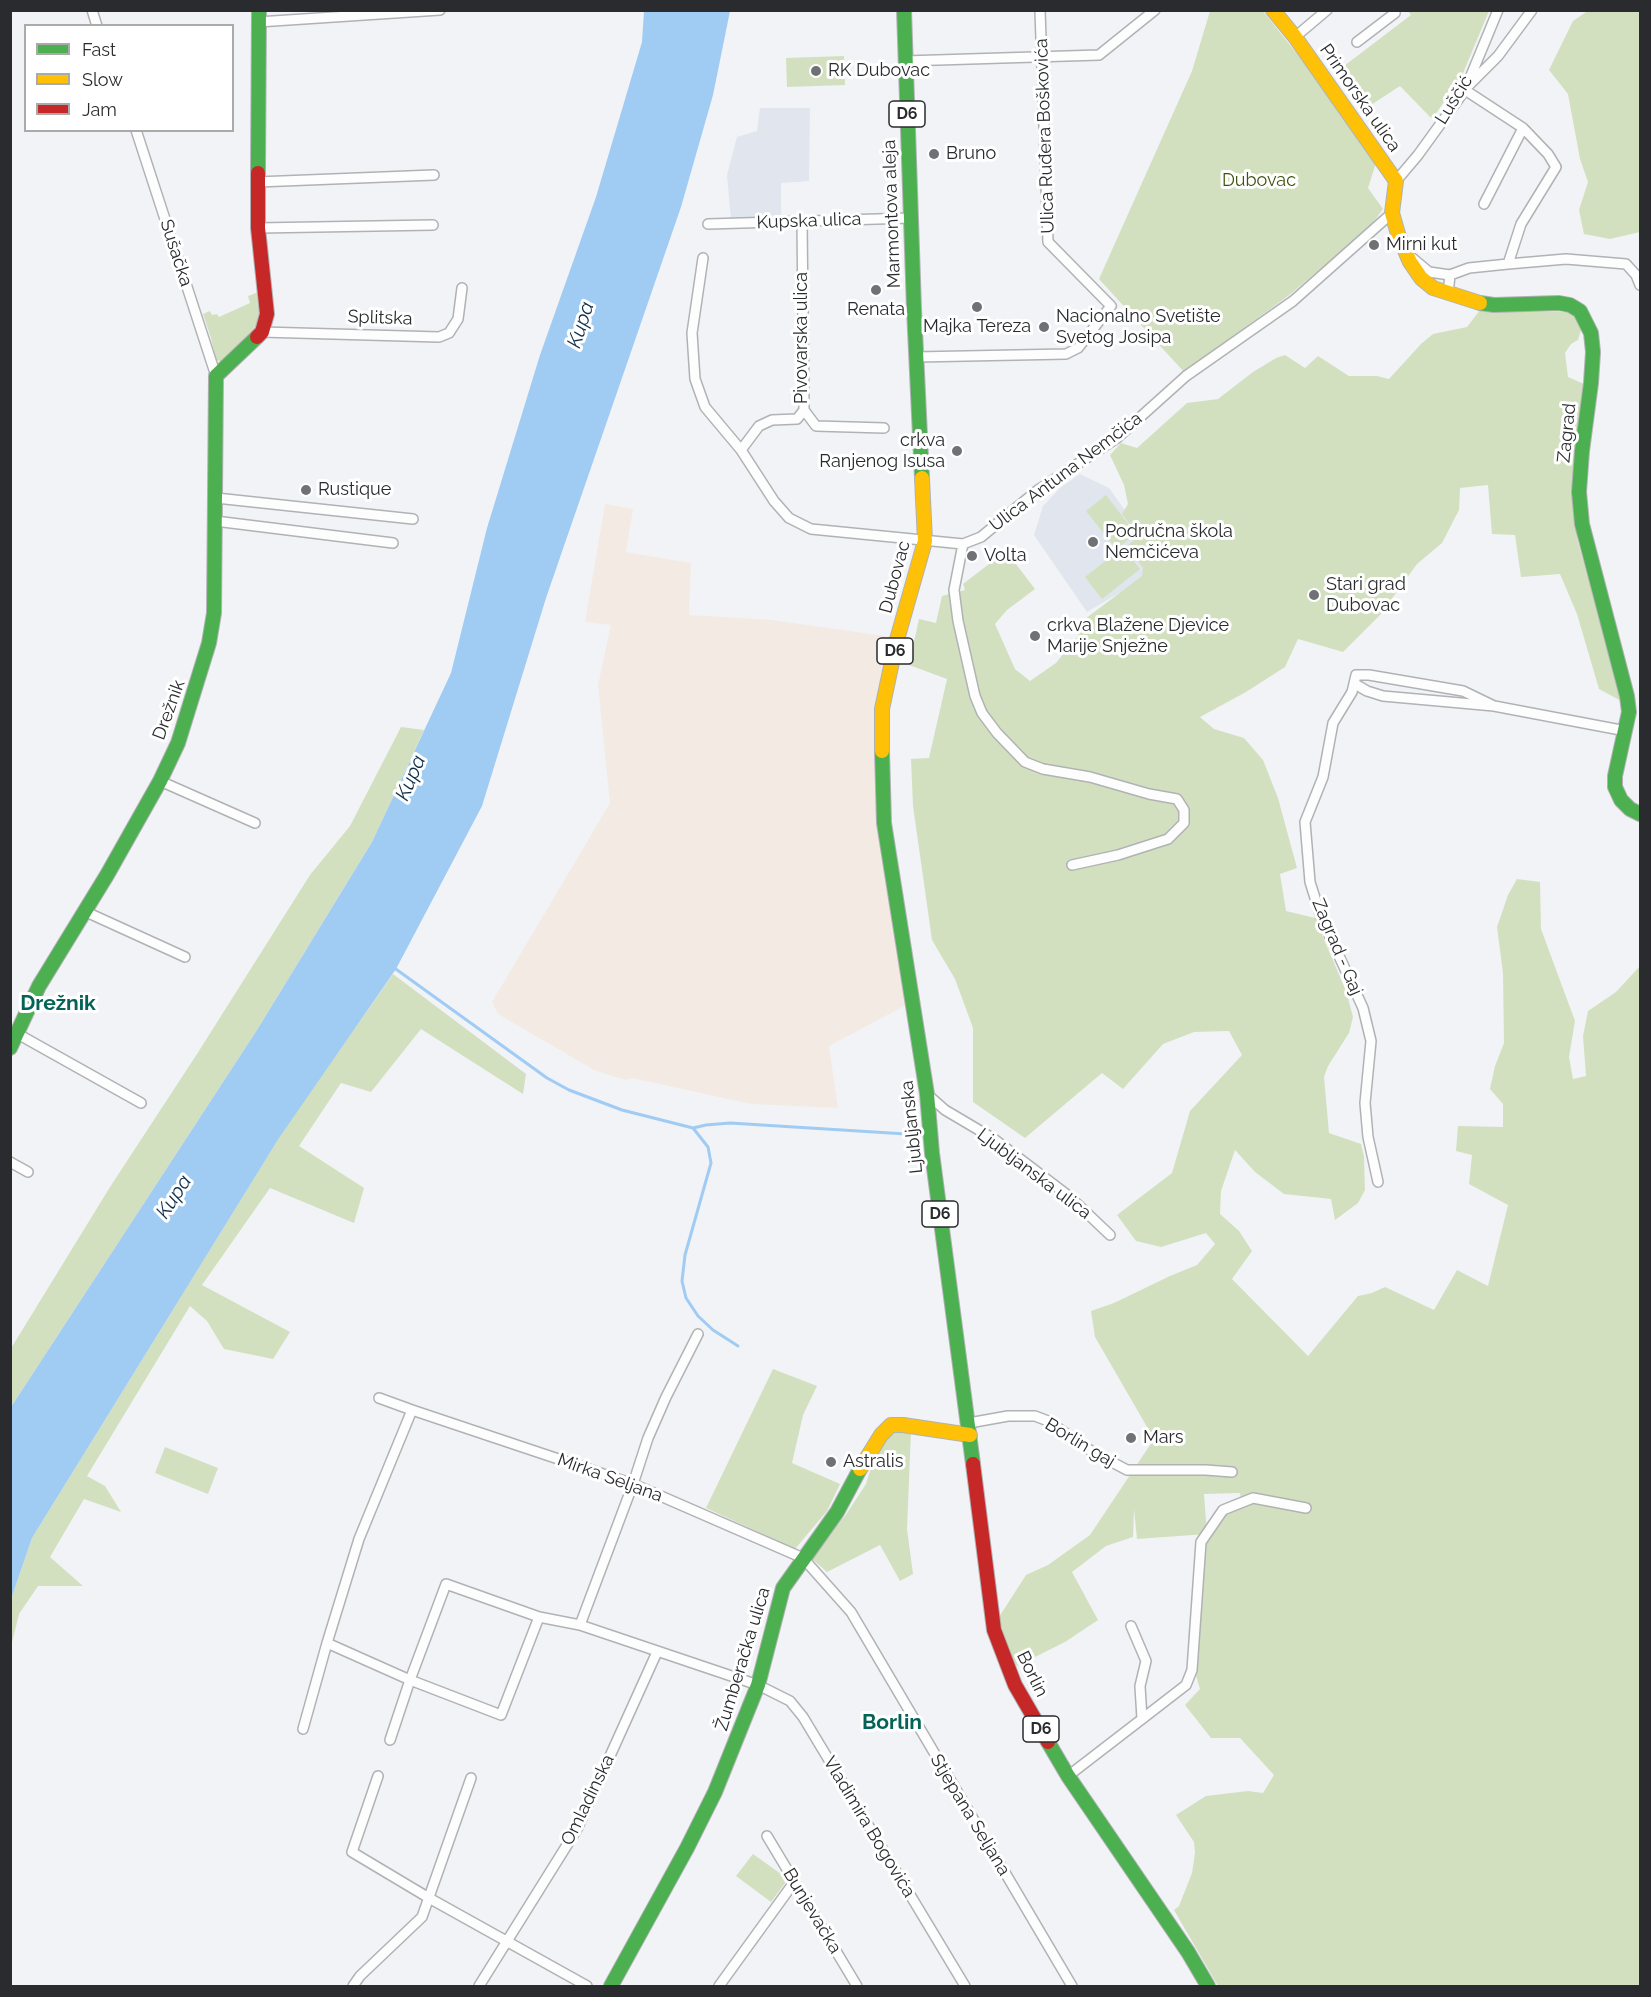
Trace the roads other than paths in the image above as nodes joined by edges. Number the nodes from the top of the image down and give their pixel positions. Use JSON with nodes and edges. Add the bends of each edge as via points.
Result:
{"nodes":[{"id":1,"x":440,"y":10,"type":"edge"},
{"id":2,"x":904,"y":10,"type":"edge"},
{"id":3,"x":1040,"y":10,"type":"edge"},
{"id":4,"x":1155,"y":10,"type":"edge"},
{"id":5,"x":1273,"y":10,"type":"edge"},
{"id":6,"x":1327,"y":10,"type":"edge"},
{"id":7,"x":1393,"y":10,"type":"edge"},
{"id":8,"x":1498,"y":10,"type":"edge"},
{"id":9,"x":1532,"y":10,"type":"edge"},
{"id":10,"x":259,"y":16,"type":"edge"},
{"id":11,"x":1295,"y":37,"type":"junction"},
{"id":12,"x":1357,"y":42,"type":"dead end"},
{"id":13,"x":1042,"y":57,"type":"junction"},
{"id":14,"x":905,"y":62,"type":"junction"},
{"id":15,"x":1464,"y":90,"type":"junction"},
{"id":16,"x":1523,"y":128,"type":"junction"},
{"id":17,"x":137,"y":132,"type":"edge"},
{"id":18,"x":435,"y":175,"type":"dead end"},
{"id":19,"x":1396,"y":181,"type":"junction"},
{"id":20,"x":257,"y":182,"type":"junction"},
{"id":21,"x":1485,"y":204,"type":"dead end"},
{"id":22,"x":1392,"y":213,"type":"junction"},
{"id":23,"x":911,"y":218,"type":"junction"},
{"id":24,"x":802,"y":221,"type":"junction"},
{"id":25,"x":708,"y":224,"type":"dead end"},
{"id":26,"x":433,"y":225,"type":"dead end"},
{"id":27,"x":258,"y":228,"type":"junction"},
{"id":28,"x":1407,"y":253,"type":"junction"},
{"id":29,"x":703,"y":258,"type":"dead end"},
{"id":30,"x":1508,"y":264,"type":"junction"},
{"id":31,"x":1450,"y":275,"type":"junction"},
{"id":32,"x":1641,"y":285,"type":"edge"},
{"id":33,"x":462,"y":288,"type":"dead end"},
{"id":34,"x":1448,"y":294,"type":"junction"},
{"id":35,"x":914,"y":309,"type":"joint"},
{"id":36,"x":262,"y":332,"type":"junction"},
{"id":37,"x":916,"y":357,"type":"junction"},
{"id":38,"x":216,"y":376,"type":"junction"},
{"id":39,"x":804,"y":410,"type":"junction"},
{"id":40,"x":884,"y":428,"type":"dead end"},
{"id":41,"x":741,"y":450,"type":"junction"},
{"id":42,"x":216,"y":498,"type":"junction"},
{"id":43,"x":412,"y":519,"type":"dead end"},
{"id":44,"x":215,"y":521,"type":"junction"},
{"id":45,"x":924,"y":541,"type":"junction"},
{"id":46,"x":393,"y":543,"type":"dead end"},
{"id":47,"x":963,"y":544,"type":"junction"},
{"id":48,"x":1355,"y":680,"type":"junction"},
{"id":49,"x":1494,"y":706,"type":"junction"},
{"id":50,"x":1626,"y":731,"type":"junction"},
{"id":51,"x":160,"y":781,"type":"junction"},
{"id":52,"x":1641,"y":814,"type":"edge"},
{"id":53,"x":255,"y":823,"type":"dead end"},
{"id":54,"x":1072,"y":865,"type":"dead end"},
{"id":55,"x":84,"y":911,"type":"junction"},
{"id":56,"x":185,"y":957,"type":"dead end"},
{"id":57,"x":912,"y":994,"type":"joint"},
{"id":58,"x":16,"y":1033,"type":"junction"},
{"id":59,"x":10,"y":1048,"type":"edge"},
{"id":60,"x":927,"y":1094,"type":"junction"},
{"id":61,"x":141,"y":1103,"type":"dead end"},
{"id":62,"x":10,"y":1162,"type":"edge"},
{"id":63,"x":28,"y":1172,"type":"dead end"},
{"id":64,"x":1378,"y":1182,"type":"dead end"},
{"id":65,"x":1110,"y":1235,"type":"dead end"},
{"id":66,"x":698,"y":1334,"type":"dead end"},
{"id":67,"x":380,"y":1398,"type":"dead end"},
{"id":68,"x":412,"y":1410,"type":"junction"},
{"id":69,"x":969,"y":1429,"type":"junction"},
{"id":70,"x":1232,"y":1472,"type":"dead end"},
{"id":71,"x":633,"y":1484,"type":"junction"},
{"id":72,"x":1306,"y":1508,"type":"dead end"},
{"id":73,"x":802,"y":1558,"type":"junction"},
{"id":74,"x":538,"y":1617,"type":"junction"},
{"id":75,"x":580,"y":1625,"type":"junction"},
{"id":76,"x":1131,"y":1626,"type":"dead end"},
{"id":77,"x":327,"y":1643,"type":"junction"},
{"id":78,"x":657,"y":1652,"type":"junction"},
{"id":79,"x":410,"y":1680,"type":"junction"},
{"id":80,"x":758,"y":1685,"type":"junction"},
{"id":81,"x":1142,"y":1719,"type":"junction"},
{"id":82,"x":303,"y":1729,"type":"dead end"},
{"id":83,"x":390,"y":1740,"type":"dead end"},
{"id":84,"x":378,"y":1776,"type":"dead end"},
{"id":85,"x":1068,"y":1776,"type":"junction"},
{"id":86,"x":471,"y":1778,"type":"dead end"},
{"id":87,"x":767,"y":1836,"type":"dead end"},
{"id":88,"x":795,"y":1881,"type":"junction"},
{"id":89,"x":429,"y":1898,"type":"junction"},
{"id":90,"x":507,"y":1942,"type":"junction"},
{"id":91,"x":353,"y":1986,"type":"edge"},
{"id":92,"x":479,"y":1986,"type":"edge"},
{"id":93,"x":587,"y":1986,"type":"edge"},
{"id":94,"x":611,"y":1986,"type":"edge"},
{"id":95,"x":719,"y":1986,"type":"edge"},
{"id":96,"x":857,"y":1986,"type":"edge"},
{"id":97,"x":965,"y":1986,"type":"edge"},
{"id":98,"x":1072,"y":1986,"type":"edge"},
{"id":99,"x":1208,"y":1986,"type":"edge"}],
"edges":[{"from":1,"to":10,"type":"street"},
{"from":2,"to":14,"type":"main road","name":"Marmontova aleja","number":"D6"},
{"from":3,"to":13,"type":"street","name":"Ulica Ruđera Boškovića"},
{"from":4,"to":13,"type":"street","via":[[1099,55]]},
{"from":5,"to":11,"type":"main road","name":"Primorska ulica"},
{"from":6,"to":11,"type":"street","name":"Primorska ulica"},
{"from":7,"to":12,"type":"street","via":[[1395,13]]},
{"from":8,"to":15,"type":"street","name":"Luščić"},
{"from":9,"to":15,"type":"street","via":[[1498,56]]},
{"from":10,"to":20,"type":"main road"},
{"from":11,"to":19,"type":"main road","name":"Primorska ulica"},
{"from":13,"to":14,"type":"street"},
{"from":13,"to":37,"type":"street","name":"Ulica Ruđera Boškovića","via":[[1048,242],[1111,306],[1078,348],[1066,354]]},
{"from":14,"to":23,"type":"main road","name":"Marmontova aleja","number":"D6"},
{"from":15,"to":16,"type":"street"},
{"from":15,"to":19,"type":"street","name":"Luščić"},
{"from":16,"to":21,"type":"street"},
{"from":16,"to":30,"type":"street","via":[[1556,167],[1521,224]]},
{"from":17,"to":38,"type":"street","name":"Sušačka"},
{"from":18,"to":20,"type":"street"},
{"from":19,"to":22,"type":"main road","name":"Zagrad"},
{"from":20,"to":27,"type":"main road"},
{"from":22,"to":28,"type":"main road","name":"Zagrad"},
{"from":22,"to":47,"type":"street","name":"Ulica Antuna Nemčića","via":[[1293,301],[1186,376],[1117,438],[1038,490],[981,537]]},
{"from":23,"to":24,"type":"street","name":"Kupska ulica"},
{"from":23,"to":35,"type":"main road","name":"Marmontova aleja","number":"D6"},
{"from":24,"to":25,"type":"street","name":"Kupska ulica"},
{"from":24,"to":39,"type":"street","name":"Pivovarska ulica"},
{"from":26,"to":27,"type":"street"},
{"from":27,"to":36,"type":"main road","via":[[267,314]]},
{"from":28,"to":31,"type":"street","via":[[1429,272]]},
{"from":28,"to":34,"type":"main road","name":"Zagrad","via":[[1421,278]]},
{"from":29,"to":41,"type":"street","via":[[692,333],[694,379],[705,407]]},
{"from":30,"to":31,"type":"street","via":[[1469,268]]},
{"from":30,"to":32,"type":"street","via":[[1566,259],[1626,264]]},
{"from":31,"to":34,"type":"street"},
{"from":33,"to":36,"type":"street","name":"Splitska","via":[[458,319],[449,333],[439,338]]},
{"from":34,"to":50,"type":"main road","name":"Zagrad","via":[[1494,305],[1570,305],[1586,320],[1593,352],[1582,451],[1582,524],[1628,696]]},
{"from":35,"to":37,"type":"main road","name":"Dubovac","number":"D6"},
{"from":36,"to":38,"type":"main road"},
{"from":37,"to":45,"type":"main road","name":"Dubovac","number":"D6"},
{"from":38,"to":42,"type":"main road","name":"Drežnik"},
{"from":39,"to":40,"type":"street","via":[[816,426]]},
{"from":39,"to":41,"type":"street","name":"Pivovarska ulica","via":[[797,419],[772,420],[759,426]]},
{"from":41,"to":45,"type":"street","via":[[789,518],[811,529]]},
{"from":42,"to":43,"type":"street"},
{"from":42,"to":44,"type":"main road","name":"Drežnik"},
{"from":44,"to":46,"type":"street"},
{"from":44,"to":51,"type":"main road","name":"Drežnik","via":[[214,613],[209,643],[178,742]]},
{"from":45,"to":47,"type":"street"},
{"from":45,"to":57,"type":"main road","name":"Dubovac","number":"D6","via":[[882,709],[884,823]]},
{"from":47,"to":54,"type":"street","via":[[954,590],[957,621],[975,696],[997,733],[1025,762],[1043,770],[1090,777],[1177,799],[1184,810],[1184,823],[1168,839]]},
{"from":48,"to":49,"type":"street","via":[[1367,691],[1383,696]]},
{"from":48,"to":49,"type":"street","via":[[1370,675],[1463,691]]},
{"from":48,"to":64,"type":"street","name":"Zagrad - Gaj","via":[[1333,723],[1323,777],[1305,822],[1310,882],[1321,917],[1363,1008],[1371,1041],[1365,1103]]},
{"from":49,"to":50,"type":"street"},
{"from":50,"to":52,"type":"main road","name":"Zagrad","via":[[1615,787],[1621,800]]},
{"from":51,"to":53,"type":"street"},
{"from":51,"to":55,"type":"main road","name":"Drežnik"},
{"from":55,"to":56,"type":"street"},
{"from":55,"to":58,"type":"main road","name":"Drežnik"},
{"from":57,"to":60,"type":"main road","name":"Ljubljanska","number":"D6"},
{"from":58,"to":59,"type":"main road","name":"Drežnik"},
{"from":58,"to":61,"type":"street"},
{"from":60,"to":65,"type":"street","name":"Ljubljanska ulica","via":[[1070,1197]]},
{"from":60,"to":69,"type":"main road","name":"Ljubljanska","number":"D6"},
{"from":62,"to":63,"type":"street"},
{"from":66,"to":71,"type":"street","via":[[648,1438]]},
{"from":67,"to":68,"type":"street","name":"Mirka Seljana"},
{"from":68,"to":71,"type":"street","name":"Mirka Seljana"},
{"from":68,"to":77,"type":"street","via":[[359,1539]]},
{"from":69,"to":70,"type":"street","name":"Borlin gaj","via":[[1008,1416],[1035,1416],[1127,1470]]},
{"from":69,"to":73,"type":"main road","name":"Žumberačka ulica","via":[[891,1425],[868,1455],[837,1512]]},
{"from":69,"to":85,"type":"main road","name":"Borlin","number":"D6","via":[[994,1630],[1015,1685]]},
{"from":71,"to":73,"type":"street","name":"Mirka Seljana"},
{"from":71,"to":75,"type":"street"},
{"from":72,"to":81,"type":"street","via":[[1253,1498],[1223,1510],[1201,1542],[1189,1678],[1186,1685]]},
{"from":73,"to":80,"type":"main road","name":"Žumberačka ulica","via":[[783,1588]]},
{"from":73,"to":98,"type":"street","name":"Stjepana Seljana","via":[[850,1612]]},
{"from":74,"to":75,"type":"street","name":"Vladimira Bogovića"},
{"from":74,"to":79,"type":"street","name":"Vladimira Bogovića","via":[[446,1584]]},
{"from":74,"to":79,"type":"street","via":[[501,1715]]},
{"from":75,"to":78,"type":"street","name":"Vladimira Bogovića"},
{"from":76,"to":81,"type":"street","via":[[1146,1661],[1140,1686]]},
{"from":77,"to":79,"type":"street"},
{"from":77,"to":82,"type":"street"},
{"from":78,"to":80,"type":"street","name":"Vladimira Bogovića"},
{"from":78,"to":90,"type":"street","name":"Omladinska","via":[[577,1829]]},
{"from":79,"to":83,"type":"street"},
{"from":80,"to":94,"type":"main road","name":"Žumberačka ulica","via":[[715,1792]]},
{"from":80,"to":97,"type":"street","name":"Vladimira Bogovića","via":[[790,1701],[803,1717]]},
{"from":81,"to":85,"type":"street"},
{"from":84,"to":89,"type":"street","via":[[352,1852]]},
{"from":85,"to":99,"type":"main road","name":"Borlin","number":"D6"},
{"from":86,"to":89,"type":"street"},
{"from":87,"to":88,"type":"street","name":"Bunjevačka"},
{"from":88,"to":95,"type":"street"},
{"from":88,"to":96,"type":"street","name":"Bunjevačka"},
{"from":89,"to":90,"type":"street"},
{"from":89,"to":91,"type":"street","via":[[422,1917]]},
{"from":90,"to":92,"type":"street","name":"Omladinska"},
{"from":90,"to":93,"type":"street"}]}
